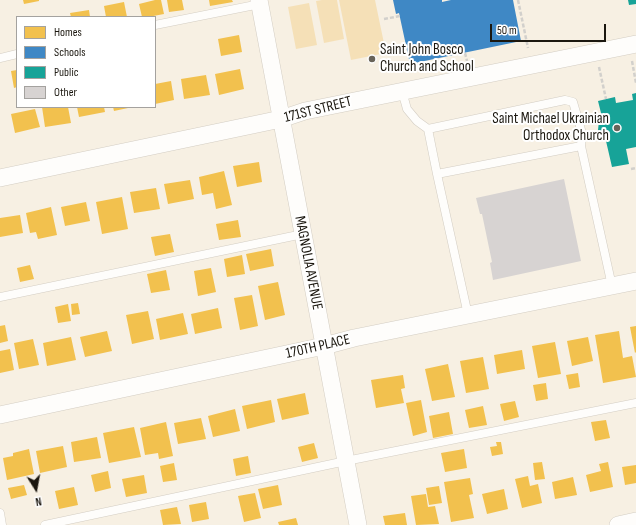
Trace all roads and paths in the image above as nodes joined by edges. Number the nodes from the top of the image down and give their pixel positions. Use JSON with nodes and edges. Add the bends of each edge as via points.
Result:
{"nodes":[{"id":1,"x":518,"y":0,"type":"edge"},
{"id":2,"x":259,"y":2,"type":"edge"},
{"id":3,"x":400,"y":16,"type":"dead end"},
{"id":4,"x":384,"y":19,"type":"dead end"},
{"id":5,"x":156,"y":25,"type":"edge"},
{"id":6,"x":528,"y":48,"type":"dead end"},
{"id":7,"x":634,"y":51,"type":"edge"},
{"id":8,"x":465,"y":53,"type":"dead end"},
{"id":9,"x":16,"y":54,"type":"edge"},
{"id":10,"x":0,"y":58,"type":"edge"},
{"id":11,"x":436,"y":59,"type":"dead end"},
{"id":12,"x":467,"y":61,"type":"dead end"},
{"id":13,"x":598,"y":65,"type":"dead end"},
{"id":14,"x":437,"y":67,"type":"dead end"},
{"id":15,"x":636,"y":82,"type":"edge"},
{"id":16,"x":402,"y":91,"type":"junction"},
{"id":17,"x":606,"y":99,"type":"dead end"},
{"id":18,"x":281,"y":119,"type":"junction"},
{"id":19,"x":428,"y":128,"type":"junction"},
{"id":20,"x":581,"y":146,"type":"junction"},
{"id":21,"x":636,"y":168,"type":"edge"},
{"id":22,"x":632,"y":169,"type":"dead end"},
{"id":23,"x":437,"y":174,"type":"junction"},
{"id":24,"x":0,"y":178,"type":"edge"},
{"id":25,"x":303,"y":234,"type":"junction"},
{"id":26,"x":636,"y":281,"type":"edge"},
{"id":27,"x":612,"y":286,"type":"junction"},
{"id":28,"x":0,"y":297,"type":"edge"},
{"id":29,"x":468,"y":315,"type":"junction"},
{"id":30,"x":324,"y":346,"type":"junction"},
{"id":31,"x":636,"y":402,"type":"edge"},
{"id":32,"x":0,"y":415,"type":"edge"},
{"id":33,"x":346,"y":461,"type":"junction"},
{"id":34,"x":0,"y":513,"type":"edge"},
{"id":35,"x":636,"y":521,"type":"edge"},
{"id":36,"x":2,"y":525,"type":"edge"},
{"id":37,"x":45,"y":525,"type":"edge"},
{"id":38,"x":358,"y":525,"type":"edge"},
{"id":39,"x":618,"y":525,"type":"edge"}],
"edges":[{"from":1,"to":6,"type":"path"},
{"from":2,"to":5,"type":"lane"},
{"from":2,"to":18,"type":"street","name":"MAGNOLIA AVENUE"},
{"from":3,"to":4,"type":"path"},
{"from":7,"to":15,"type":"path"},
{"from":7,"to":16,"type":"street","name":"171ST STREET"},
{"from":8,"to":12,"type":"path"},
{"from":9,"to":10,"type":"lane"},
{"from":11,"to":14,"type":"path"},
{"from":13,"to":17,"type":"path"},
{"from":16,"to":18,"type":"street","name":"171ST STREET","via":[[305,111]]},
{"from":16,"to":19,"type":"lane","via":[[407,109],[417,121]]},
{"from":18,"to":24,"type":"street","name":"171ST STREET"},
{"from":18,"to":25,"type":"street","name":"MAGNOLIA AVENUE"},
{"from":19,"to":20,"type":"lane","via":[[565,100],[574,102],[582,133]]},
{"from":19,"to":23,"type":"lane"},
{"from":20,"to":23,"type":"lane"},
{"from":20,"to":27,"type":"lane"},
{"from":21,"to":22,"type":"path"},
{"from":23,"to":29,"type":"lane"},
{"from":25,"to":28,"type":"lane"},
{"from":25,"to":30,"type":"street","name":"MAGNOLIA AVENUE"},
{"from":26,"to":27,"type":"street","name":"170TH PLACE"},
{"from":27,"to":29,"type":"street","name":"170TH PLACE"},
{"from":29,"to":30,"type":"street","name":"170TH PLACE"},
{"from":30,"to":32,"type":"street","name":"170TH PLACE"},
{"from":30,"to":33,"type":"street","name":"MAGNOLIA AVENUE"},
{"from":31,"to":33,"type":"lane"},
{"from":33,"to":37,"type":"lane"},
{"from":33,"to":38,"type":"street","name":"MAGNOLIA AVENUE"},
{"from":34,"to":36,"type":"lane"},
{"from":35,"to":39,"type":"street"}]}
